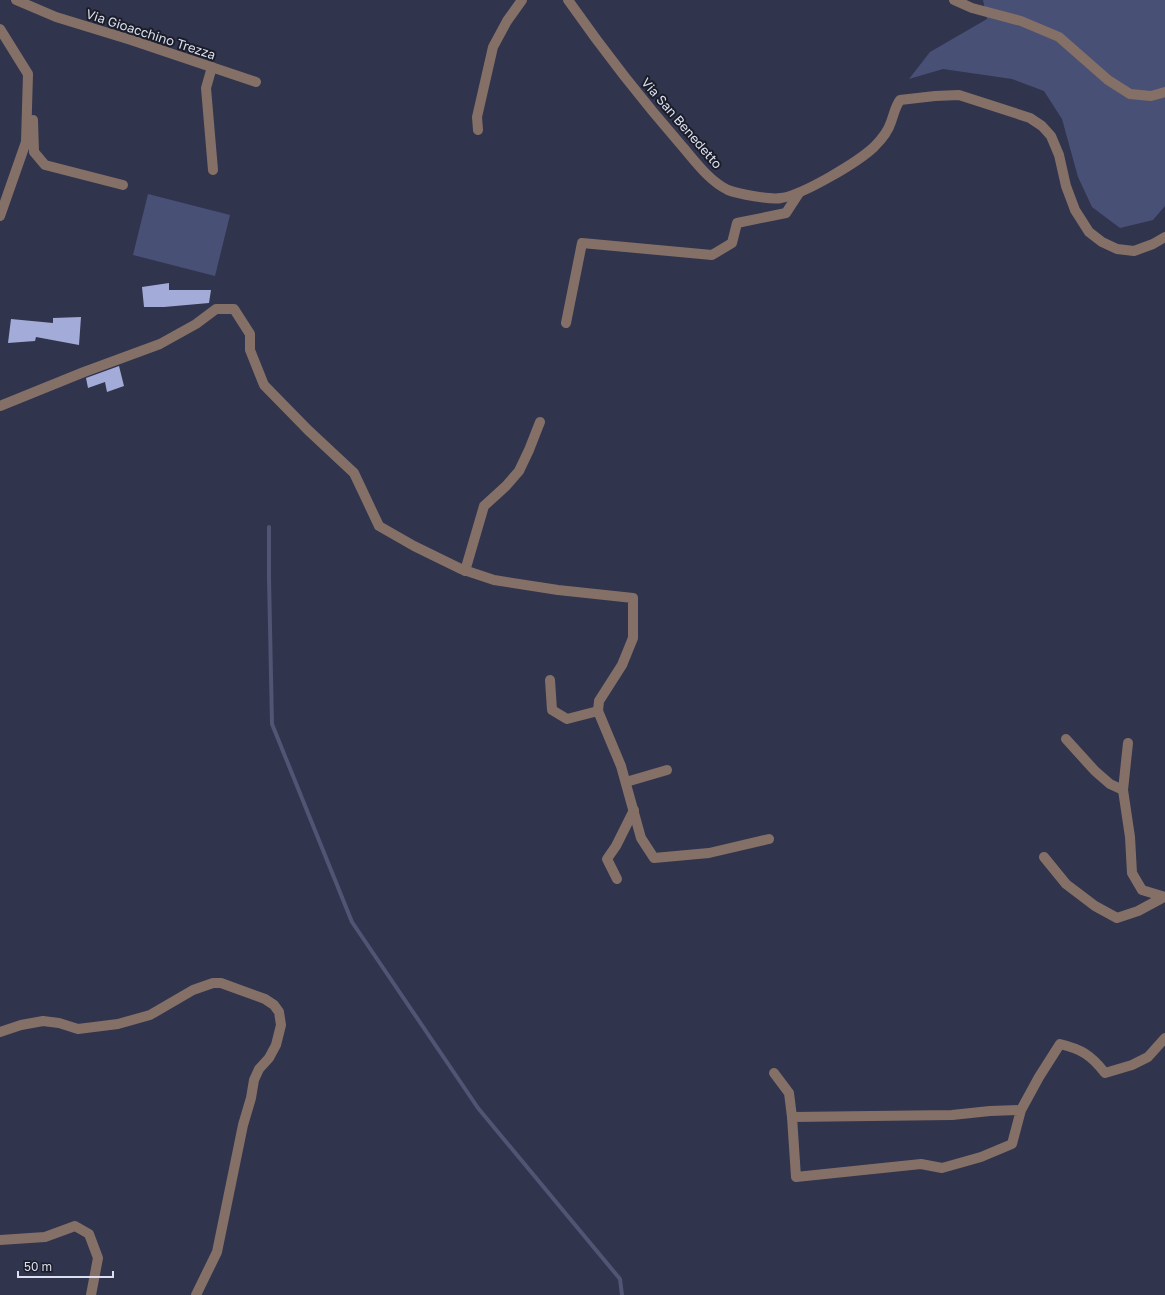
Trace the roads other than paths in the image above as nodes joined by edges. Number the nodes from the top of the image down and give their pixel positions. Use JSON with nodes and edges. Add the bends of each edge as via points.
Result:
{"nodes":[{"id":1,"x":16,"y":0,"type":"edge"},
{"id":2,"x":522,"y":0,"type":"edge"},
{"id":3,"x":568,"y":0,"type":"edge"},
{"id":4,"x":954,"y":0,"type":"edge"},
{"id":5,"x":0,"y":29,"type":"edge"},
{"id":6,"x":212,"y":68,"type":"junction"},
{"id":7,"x":256,"y":82,"type":"dead end"},
{"id":8,"x":1165,"y":92,"type":"edge"},
{"id":9,"x":27,"y":101,"type":"junction"},
{"id":10,"x":478,"y":130,"type":"dead end"},
{"id":11,"x":212,"y":170,"type":"dead end"},
{"id":12,"x":123,"y":185,"type":"dead end"},
{"id":13,"x":799,"y":192,"type":"junction"},
{"id":14,"x":0,"y":216,"type":"edge"},
{"id":15,"x":1165,"y":237,"type":"edge"},
{"id":16,"x":566,"y":323,"type":"dead end"},
{"id":17,"x":0,"y":406,"type":"edge"},
{"id":18,"x":540,"y":422,"type":"dead end"},
{"id":19,"x":465,"y":570,"type":"junction"},
{"id":20,"x":550,"y":680,"type":"dead end"},
{"id":21,"x":598,"y":711,"type":"junction"},
{"id":22,"x":1066,"y":739,"type":"dead end"},
{"id":23,"x":1128,"y":743,"type":"dead end"},
{"id":24,"x":667,"y":770,"type":"dead end"},
{"id":25,"x":626,"y":782,"type":"junction"},
{"id":26,"x":1123,"y":790,"type":"junction"},
{"id":27,"x":634,"y":810,"type":"junction"},
{"id":28,"x":769,"y":839,"type":"dead end"},
{"id":29,"x":1044,"y":857,"type":"dead end"},
{"id":30,"x":617,"y":879,"type":"dead end"},
{"id":31,"x":1165,"y":897,"type":"edge"},
{"id":32,"x":0,"y":1032,"type":"edge"},
{"id":33,"x":1165,"y":1038,"type":"edge"},
{"id":34,"x":774,"y":1073,"type":"dead end"},
{"id":35,"x":1021,"y":1110,"type":"junction"},
{"id":36,"x":792,"y":1118,"type":"junction"},
{"id":37,"x":0,"y":1240,"type":"edge"},
{"id":38,"x":91,"y":1295,"type":"edge"},
{"id":39,"x":196,"y":1295,"type":"edge"}],
"edges":[{"from":1,"to":6,"type":"street","name":"Via Gioacchino Trezza","via":[[56,17]]},
{"from":2,"to":10,"type":"street","via":[[493,47],[477,117]]},
{"from":3,"to":13,"type":"street","name":"Via San Benedetto","via":[[654,113],[711,178],[738,193],[781,198]]},
{"from":4,"to":8,"type":"street","via":[[972,8],[1021,21],[1059,37],[1108,80],[1130,94],[1151,96]]},
{"from":5,"to":9,"type":"street","via":[[28,74]]},
{"from":6,"to":7,"type":"street","name":"Via Gioacchino Trezza"},
{"from":6,"to":11,"type":"street","via":[[206,88]]},
{"from":9,"to":12,"type":"street","via":[[34,102],[34,152],[45,165]]},
{"from":9,"to":14,"type":"street","via":[[26,142]]},
{"from":13,"to":15,"type":"street","name":"Via San Benedetto","via":[[859,159],[873,148],[885,135],[895,106],[900,100],[959,95],[1030,118],[1042,126],[1051,136],[1059,155],[1075,210],[1089,232],[1102,242],[1117,249],[1134,251]]},
{"from":13,"to":16,"type":"street","via":[[786,213],[737,223],[732,243],[712,255],[582,243]]},
{"from":17,"to":19,"type":"street","via":[[160,344],[196,324],[216,308],[234,309],[250,334],[250,350],[264,385],[354,473],[379,526]]},
{"from":18,"to":19,"type":"street","via":[[519,471],[484,506]]},
{"from":19,"to":21,"type":"street","via":[[494,580],[633,598],[633,638],[622,665],[599,701]]},
{"from":20,"to":21,"type":"street","via":[[552,710],[567,719]]},
{"from":21,"to":25,"type":"street"},
{"from":22,"to":26,"type":"street","via":[[1095,771],[1110,784]]},
{"from":23,"to":26,"type":"street"},
{"from":24,"to":25,"type":"street"},
{"from":25,"to":27,"type":"street"},
{"from":26,"to":31,"type":"street","via":[[1132,873],[1142,890]]},
{"from":27,"to":28,"type":"street","via":[[641,838],[654,858],[709,853]]},
{"from":27,"to":30,"type":"street","via":[[607,859]]},
{"from":29,"to":31,"type":"street","via":[[1066,884],[1095,906],[1117,918],[1138,911]]},
{"from":32,"to":39,"type":"street","via":[[43,1021],[78,1029],[118,1024],[150,1016],[193,990],[213,983],[221,983],[265,999],[274,1005],[279,1012],[281,1025],[276,1045],[254,1080],[217,1252]]},
{"from":33,"to":35,"type":"street","via":[[1148,1057],[1105,1073],[1096,1061],[1076,1048],[1060,1044]]},
{"from":34,"to":36,"type":"street","via":[[789,1093]]},
{"from":35,"to":36,"type":"street"},
{"from":35,"to":36,"type":"street","via":[[1012,1144],[981,1157],[942,1168],[921,1164],[796,1177]]},
{"from":37,"to":38,"type":"street","via":[[45,1237],[75,1226],[89,1234],[98,1258]]}]}
